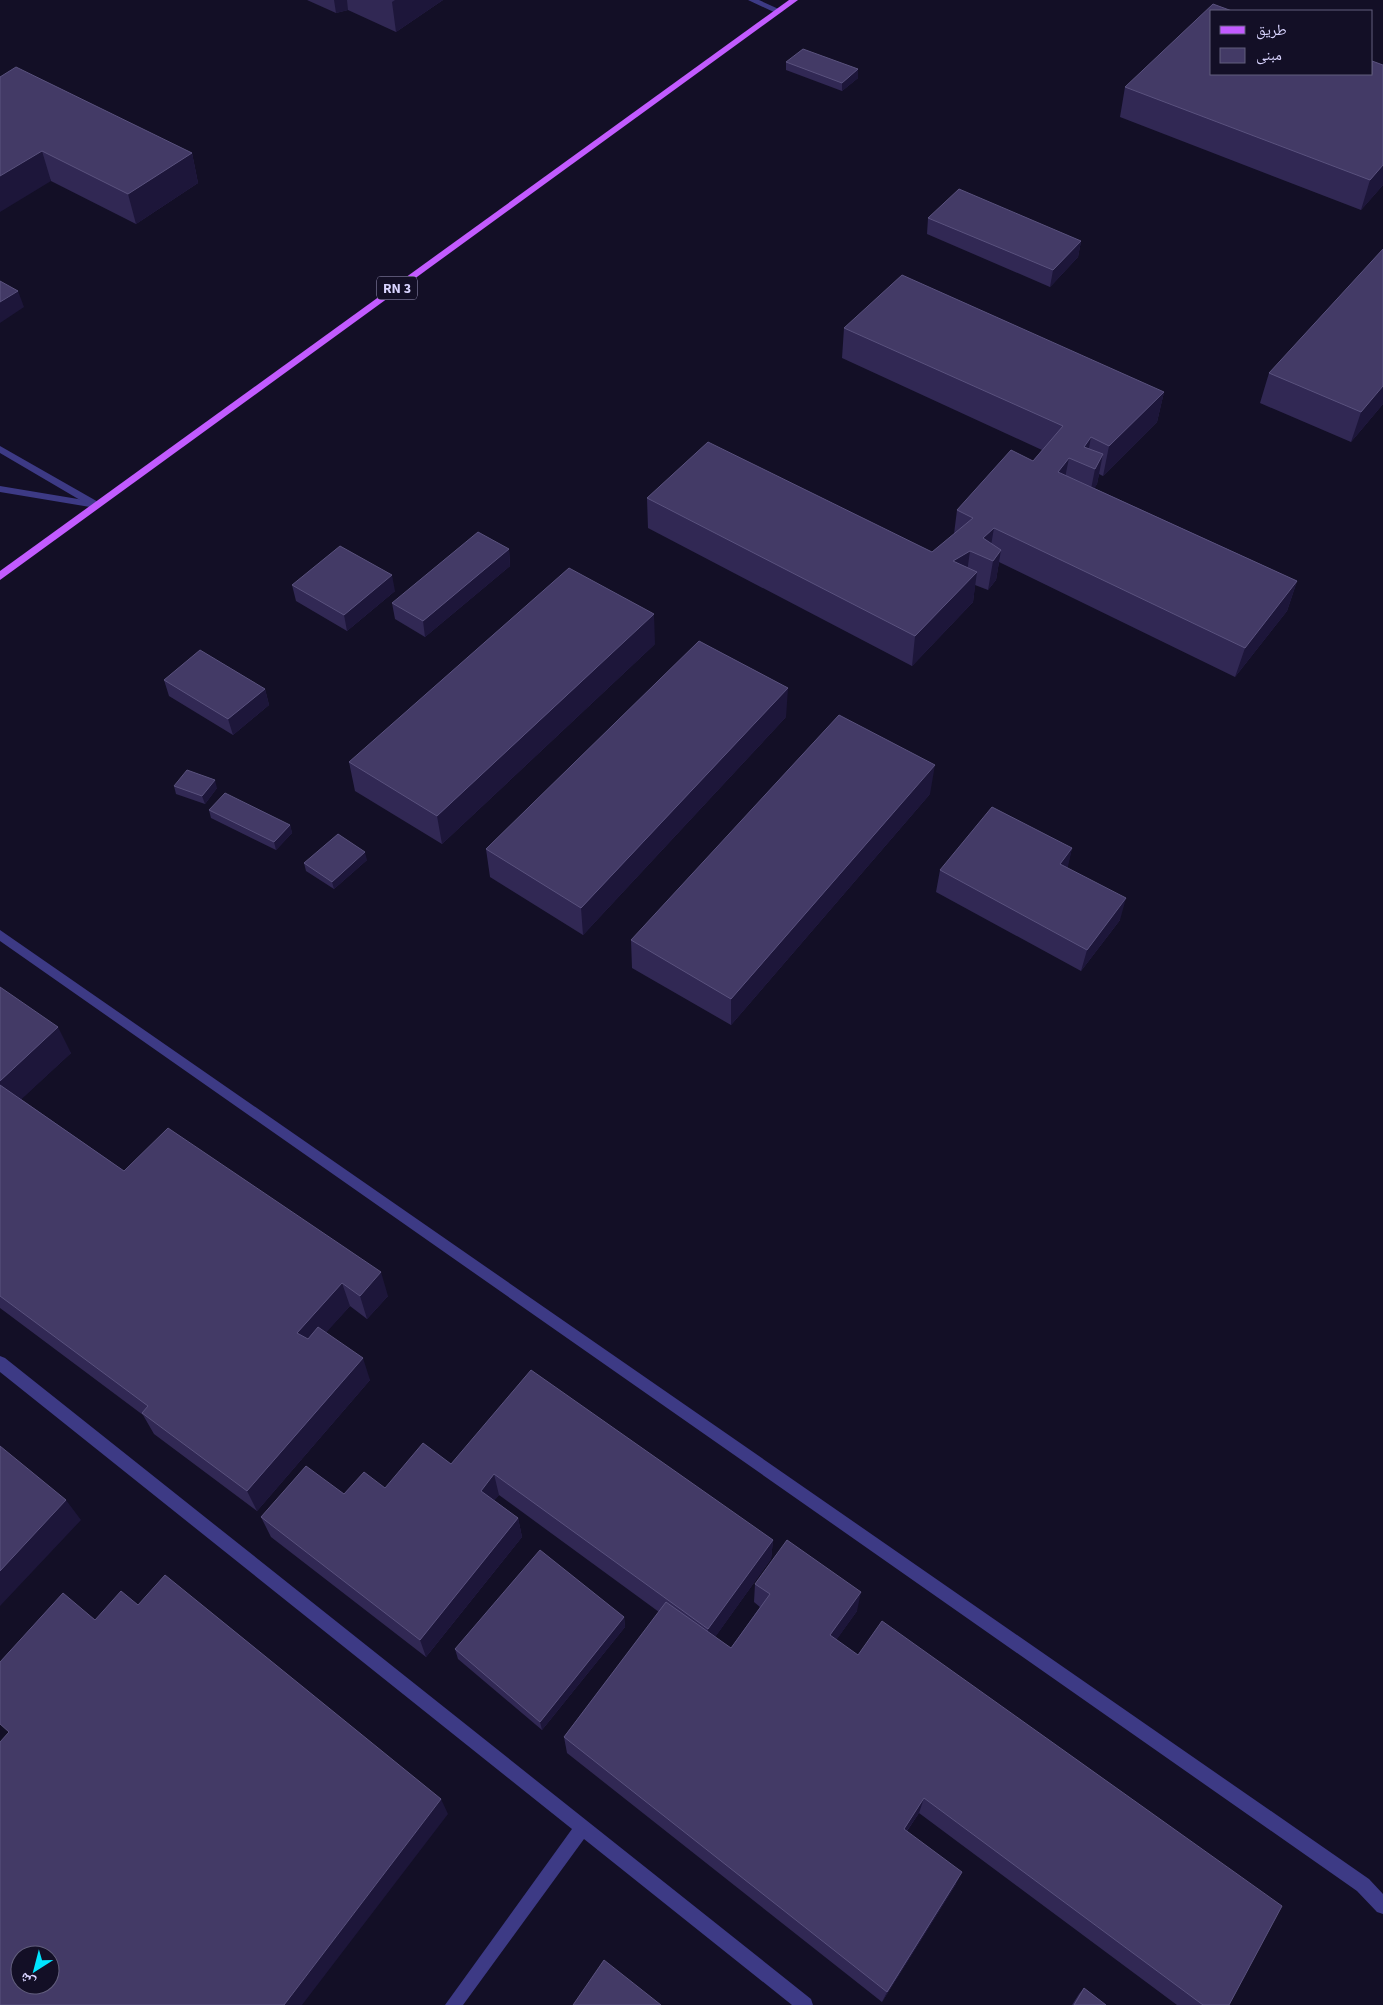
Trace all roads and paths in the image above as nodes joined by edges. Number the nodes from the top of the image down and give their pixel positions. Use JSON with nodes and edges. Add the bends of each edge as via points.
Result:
{"nodes":[{"id":1,"x":752,"y":0,"type":"edge"},
{"id":2,"x":794,"y":0,"type":"edge"},
{"id":3,"x":779,"y":11,"type":"junction"},
{"id":4,"x":0,"y":449,"type":"edge"},
{"id":5,"x":0,"y":489,"type":"edge"},
{"id":6,"x":96,"y":505,"type":"junction"},
{"id":7,"x":0,"y":576,"type":"edge"},
{"id":8,"x":0,"y":935,"type":"edge"},
{"id":9,"x":0,"y":1363,"type":"edge"},
{"id":10,"x":583,"y":1827,"type":"junction"},
{"id":11,"x":1383,"y":1906,"type":"edge"},
{"id":12,"x":452,"y":2005,"type":"edge"},
{"id":13,"x":805,"y":2005,"type":"edge"}],
"edges":[{"from":1,"to":3,"type":"street"},
{"from":2,"to":3,"type":"main road","number":"RN 3"},
{"from":3,"to":6,"type":"main road","number":"RN 3"},
{"from":4,"to":6,"type":"street"},
{"from":5,"to":6,"type":"street"},
{"from":6,"to":7,"type":"main road","number":"RN 3"},
{"from":8,"to":11,"type":"street","via":[[1363,1885]]},
{"from":9,"to":10,"type":"street"},
{"from":10,"to":12,"type":"street"},
{"from":10,"to":13,"type":"street"}]}
